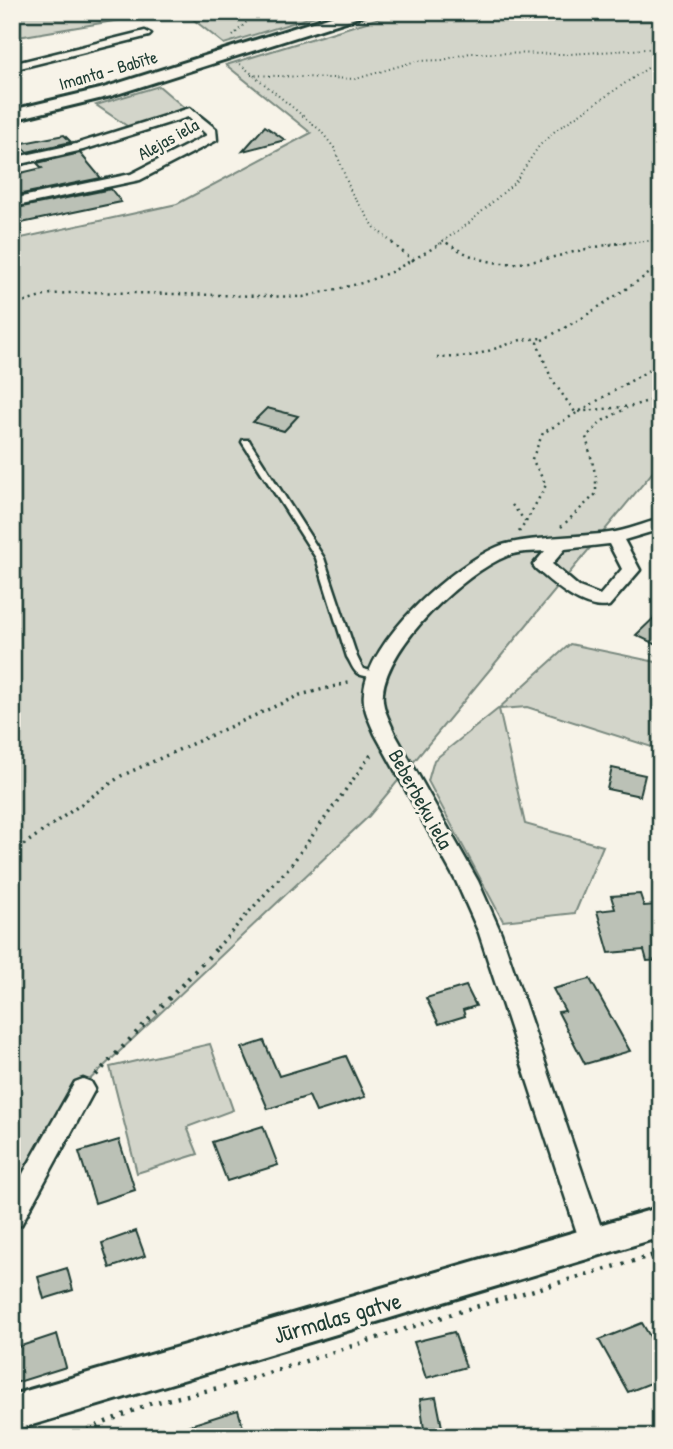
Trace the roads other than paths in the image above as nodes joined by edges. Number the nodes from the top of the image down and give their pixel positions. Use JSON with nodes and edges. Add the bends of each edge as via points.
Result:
{"nodes":[{"id":1,"x":360,"y":12,"type":"edge"},
{"id":2,"x":145,"y":34,"type":"dead end"},
{"id":3,"x":12,"y":67,"type":"edge"},
{"id":4,"x":12,"y":115,"type":"edge"},
{"id":5,"x":12,"y":162,"type":"edge"},
{"id":6,"x":12,"y":203,"type":"edge"},
{"id":7,"x":246,"y":442,"type":"dead end"},
{"id":8,"x":661,"y":524,"type":"edge"},
{"id":9,"x":614,"y":538,"type":"junction"},
{"id":10,"x":558,"y":546,"type":"junction"},
{"id":11,"x":377,"y":675,"type":"junction"},
{"id":12,"x":83,"y":1089,"type":"road end"},
{"id":13,"x":12,"y":1217,"type":"edge"},
{"id":14,"x":661,"y":1222,"type":"edge"},
{"id":15,"x":593,"y":1242,"type":"junction"},
{"id":16,"x":12,"y":1413,"type":"edge"}],
"edges":[{"from":1,"to":4,"type":"main road","name":"Imanta - Babīte","via":[[106,93]]},
{"from":2,"to":3,"type":"street"},
{"from":5,"to":6,"type":"street","name":"Alejas iela","via":[[79,147],[190,112],[213,137],[135,177]]},
{"from":7,"to":11,"type":"lane","via":[[320,558],[352,657],[360,671]]},
{"from":8,"to":9,"type":"street","name":"Beberbeķu iela"},
{"from":9,"to":10,"type":"street","name":"Beberbeķu iela"},
{"from":9,"to":10,"type":"street","via":[[631,570],[603,602],[573,591],[542,565]]},
{"from":10,"to":11,"type":"street","name":"Beberbeķu iela","via":[[505,550],[453,583],[420,614]]},
{"from":11,"to":15,"type":"street","name":"Beberbeķu iela","via":[[375,710],[490,933]]},
{"from":12,"to":13,"type":"street"},
{"from":14,"to":15,"type":"main road","name":"Jūrmalas gatve"},
{"from":15,"to":16,"type":"main road","name":"Jūrmalas gatve"}]}
